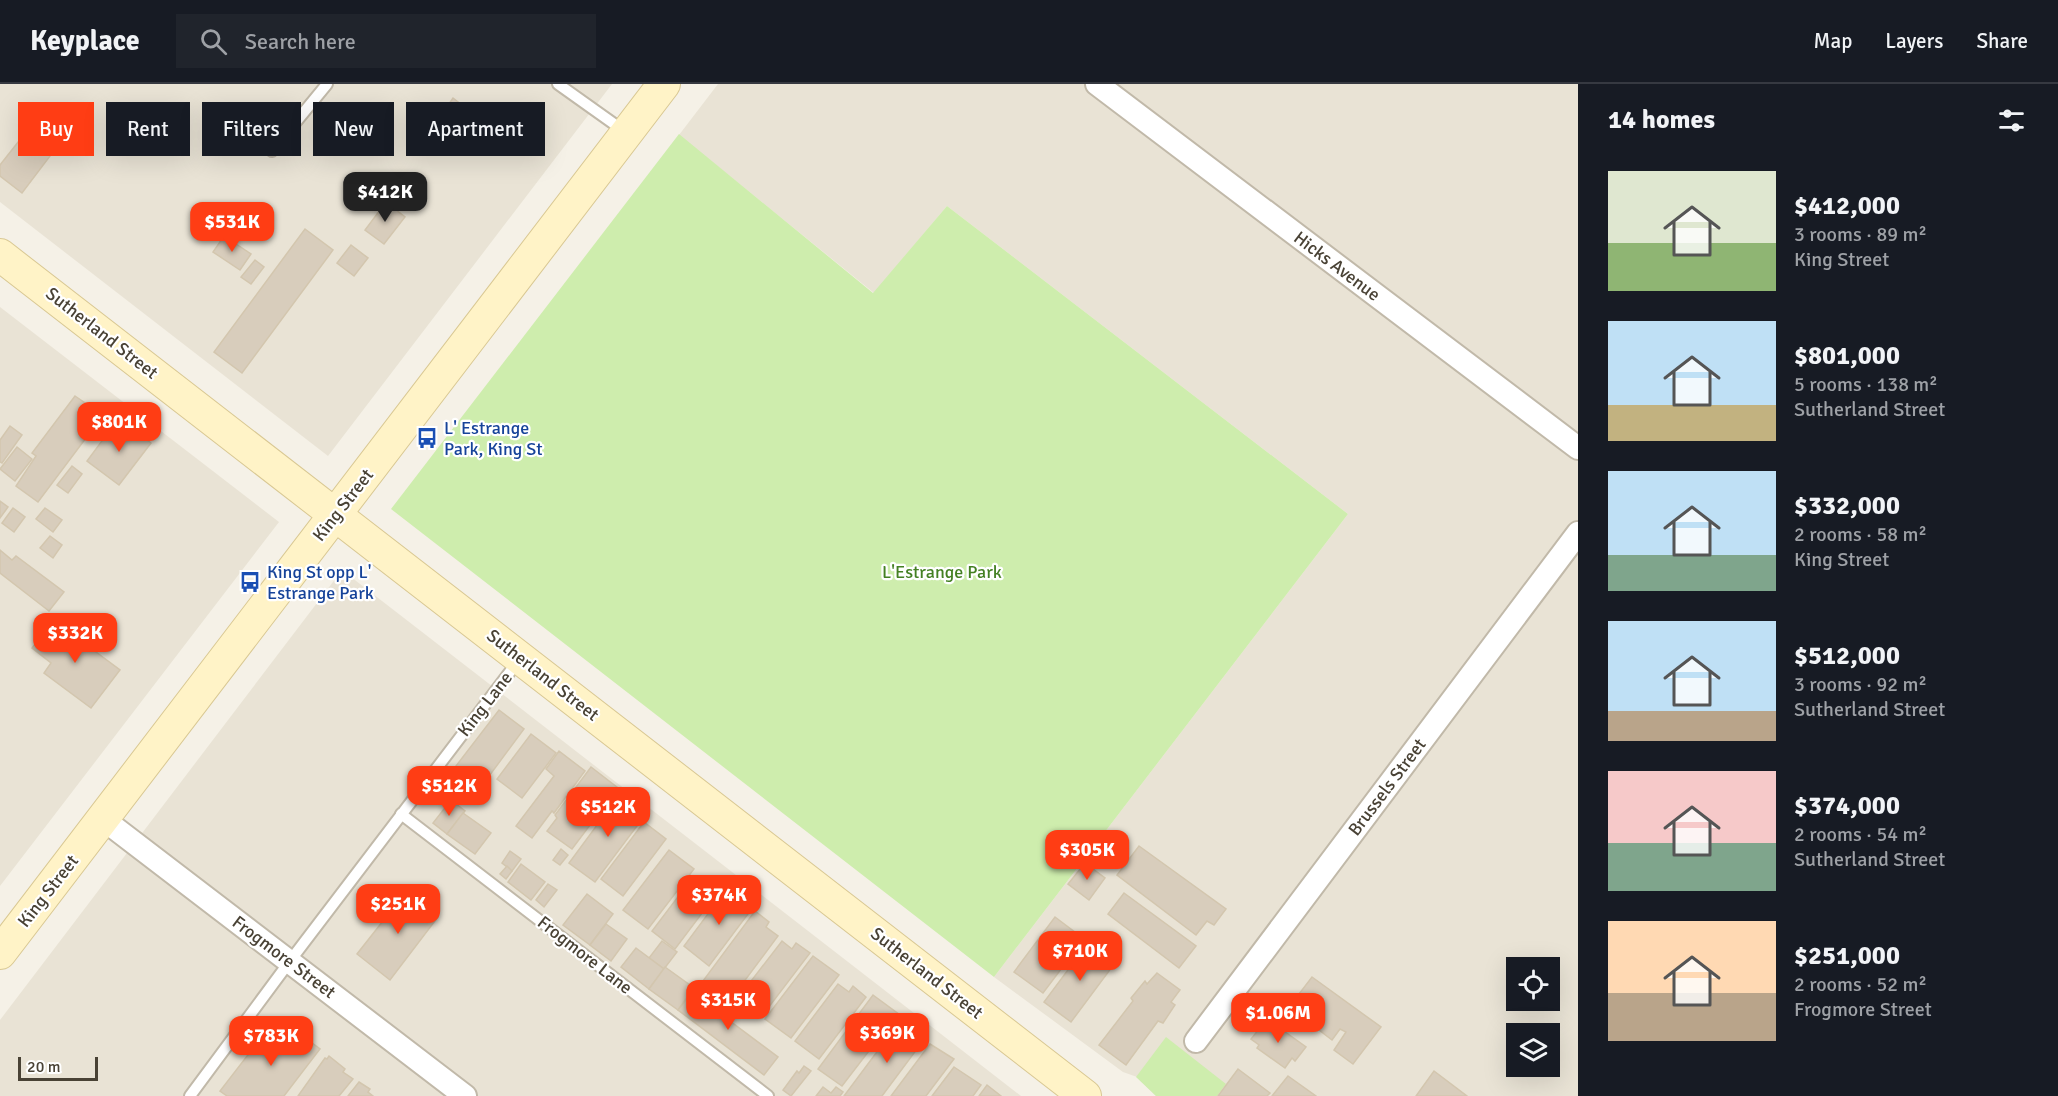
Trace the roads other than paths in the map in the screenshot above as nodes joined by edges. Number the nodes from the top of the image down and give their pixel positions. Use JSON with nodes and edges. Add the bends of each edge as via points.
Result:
{"nodes":[{"id":1,"x":327,"y":84,"type":"edge"},
{"id":2,"x":558,"y":84,"type":"edge"},
{"id":3,"x":664,"y":84,"type":"edge"},
{"id":4,"x":1097,"y":84,"type":"edge"},
{"id":5,"x":301,"y":116,"type":"edge"},
{"id":6,"x":626,"y":133,"type":"junction"},
{"id":7,"x":0,"y":255,"type":"edge"},
{"id":8,"x":1578,"y":448,"type":"edge"},
{"id":9,"x":336,"y":514,"type":"junction"},
{"id":10,"x":1578,"y":533,"type":"edge"},
{"id":11,"x":521,"y":658,"type":"junction"},
{"id":12,"x":401,"y":814,"type":"junction"},
{"id":13,"x":103,"y":819,"type":"junction"},
{"id":14,"x":0,"y":953,"type":"edge"},
{"id":15,"x":290,"y":961,"type":"junction"},
{"id":16,"x":1196,"y":1041,"type":"dead end"},
{"id":17,"x":190,"y":1096,"type":"edge"},
{"id":18,"x":465,"y":1096,"type":"edge"},
{"id":19,"x":768,"y":1096,"type":"edge"},
{"id":20,"x":1085,"y":1096,"type":"edge"}],
"edges":[{"from":1,"to":5,"type":"lane"},
{"from":2,"to":6,"type":"lane"},
{"from":3,"to":6,"type":"street","name":"King Street"},
{"from":4,"to":8,"type":"street","name":"Hicks Avenue"},
{"from":6,"to":9,"type":"street","name":"King Street"},
{"from":7,"to":9,"type":"street","name":"Sutherland Street"},
{"from":9,"to":11,"type":"street","name":"Sutherland Street"},
{"from":9,"to":13,"type":"street","name":"King Street"},
{"from":10,"to":16,"type":"street","name":"Brussels Street"},
{"from":11,"to":12,"type":"lane","name":"King Lane"},
{"from":11,"to":20,"type":"street","name":"Sutherland Street"},
{"from":12,"to":15,"type":"lane","name":"King Lane"},
{"from":12,"to":19,"type":"lane","name":"Frogmore Lane"},
{"from":13,"to":14,"type":"street","name":"King Street"},
{"from":13,"to":15,"type":"street","name":"Frogmore Street"},
{"from":15,"to":17,"type":"lane","name":"King Lane"},
{"from":15,"to":18,"type":"street","name":"Frogmore Street"}]}
